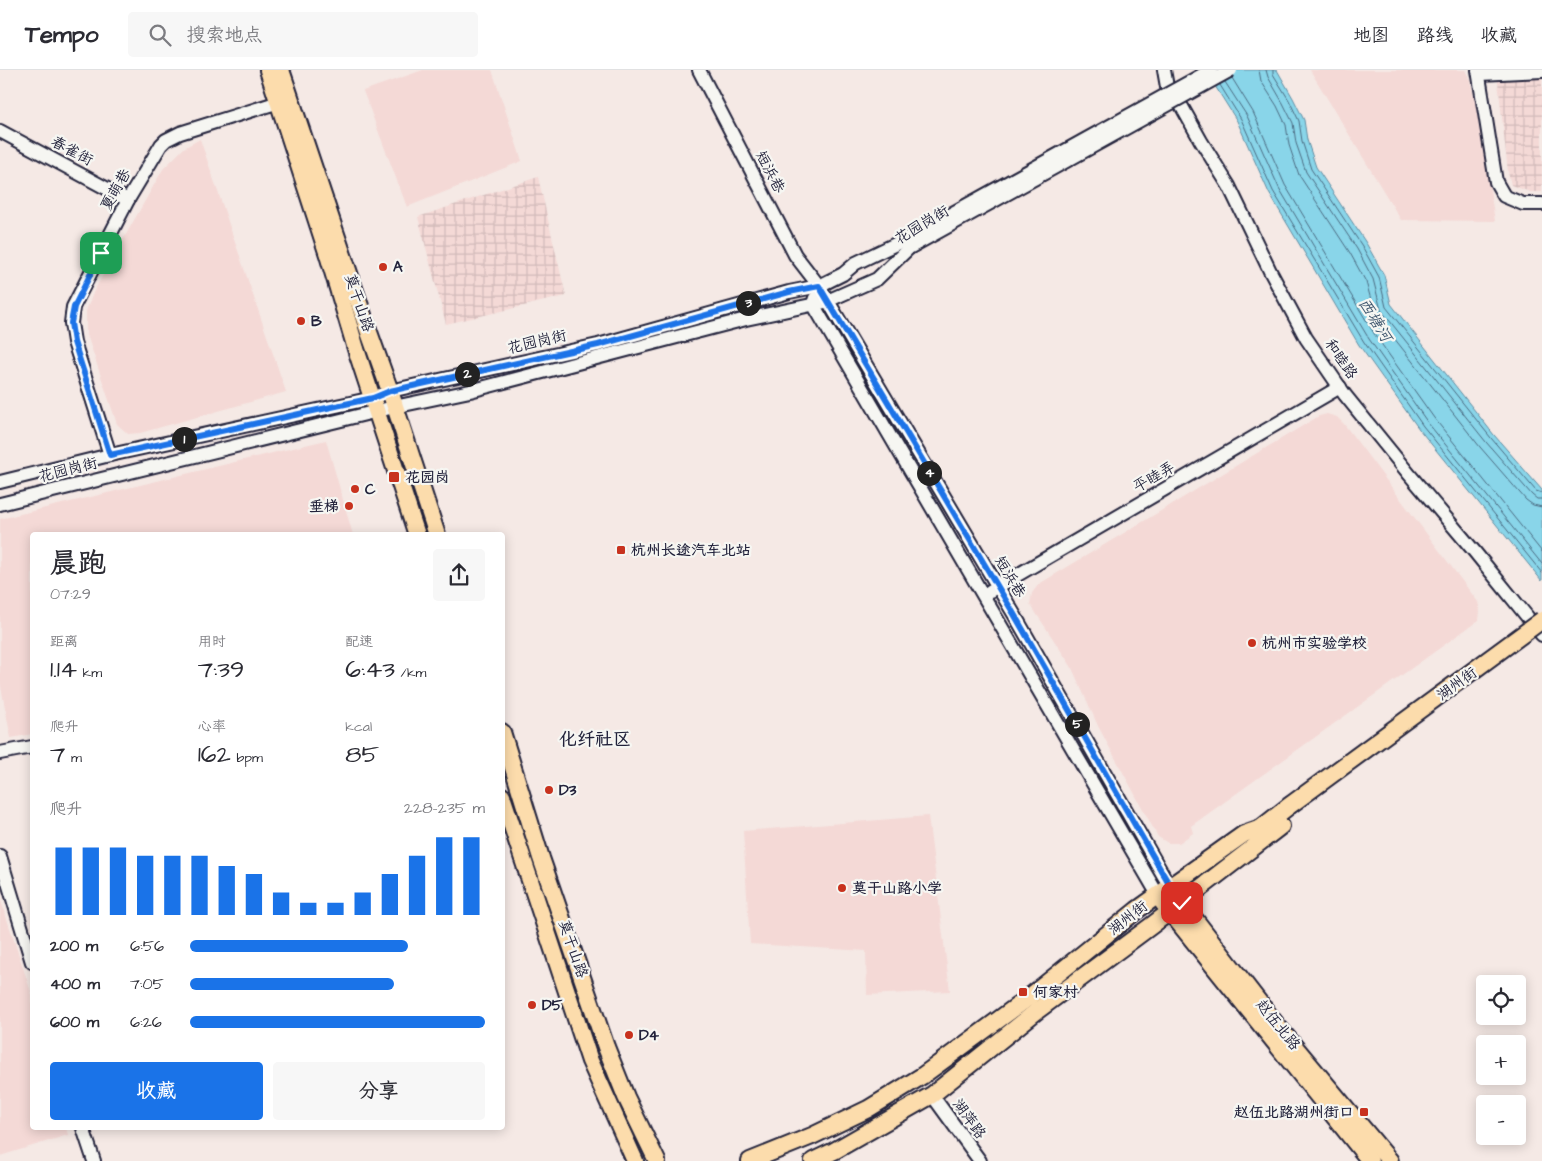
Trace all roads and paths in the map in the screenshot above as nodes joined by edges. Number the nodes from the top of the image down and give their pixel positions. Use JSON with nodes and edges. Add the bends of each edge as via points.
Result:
{"nodes":[{"id":1,"x":268,"y":70,"type":"edge"},
{"id":2,"x":281,"y":70,"type":"edge"},
{"id":3,"x":699,"y":70,"type":"edge"},
{"id":4,"x":1164,"y":70,"type":"edge"},
{"id":5,"x":1211,"y":70,"type":"edge"},
{"id":6,"x":1231,"y":70,"type":"edge"},
{"id":7,"x":1542,"y":71,"type":"edge"},
{"id":8,"x":1479,"y":72,"type":"edge"},
{"id":9,"x":279,"y":102,"type":"junction"},
{"id":10,"x":0,"y":130,"type":"edge"},
{"id":11,"x":128,"y":200,"type":"junction"},
{"id":12,"x":1542,"y":204,"type":"edge"},
{"id":13,"x":905,"y":245,"type":"junction"},
{"id":14,"x":819,"y":286,"type":"junction"},
{"id":15,"x":828,"y":301,"type":"junction"},
{"id":16,"x":814,"y":304,"type":"junction"},
{"id":17,"x":1340,"y":387,"type":"junction"},
{"id":18,"x":392,"y":399,"type":"junction"},
{"id":19,"x":375,"y":405,"type":"junction"},
{"id":20,"x":110,"y":455,"type":"junction"},
{"id":21,"x":0,"y":482,"type":"edge"},
{"id":22,"x":0,"y":504,"type":"edge"},
{"id":23,"x":416,"y":532,"type":"edge"},
{"id":24,"x":436,"y":532,"type":"edge"},
{"id":25,"x":997,"y":587,"type":"junction"},
{"id":26,"x":984,"y":595,"type":"junction"},
{"id":27,"x":1542,"y":620,"type":"edge"},
{"id":28,"x":1542,"y":634,"type":"edge"},
{"id":29,"x":505,"y":742,"type":"edge"},
{"id":30,"x":30,"y":747,"type":"edge"},
{"id":31,"x":0,"y":752,"type":"edge"},
{"id":32,"x":505,"y":805,"type":"edge"},
{"id":33,"x":1292,"y":811,"type":"junction"},
{"id":34,"x":0,"y":856,"type":"edge"},
{"id":35,"x":1164,"y":891,"type":"junction"},
{"id":36,"x":1175,"y":907,"type":"junction"},
{"id":37,"x":30,"y":955,"type":"edge"},
{"id":38,"x":932,"y":1095,"type":"junction"},
{"id":39,"x":84,"y":1131,"type":"edge"},
{"id":40,"x":94,"y":1161,"type":"edge"},
{"id":41,"x":636,"y":1161,"type":"edge"},
{"id":42,"x":657,"y":1161,"type":"edge"},
{"id":43,"x":750,"y":1161,"type":"edge"},
{"id":44,"x":813,"y":1161,"type":"edge"},
{"id":45,"x":980,"y":1161,"type":"edge"},
{"id":46,"x":1370,"y":1161,"type":"edge"},
{"id":47,"x":1390,"y":1161,"type":"edge"}],
"edges":[{"from":1,"to":9,"type":"main road","name":"莫干山路"},
{"from":2,"to":18,"type":"main road","name":"莫干山路"},
{"from":3,"to":14,"type":"street","name":"短浜巷","via":[[795,255]]},
{"from":4,"to":17,"type":"street","name":"和睦路","via":[[1167,87],[1229,186],[1306,338]]},
{"from":5,"to":13,"type":"street","name":"花园岗街","bridge":true},
{"from":6,"to":13,"type":"street","name":"花园岗街","bridge":true},
{"from":7,"to":8,"type":"street"},
{"from":8,"to":12,"type":"street","via":[[1496,182],[1504,196],[1522,204]]},
{"from":9,"to":11,"type":"street","name":"夏萌巷","via":[[166,140]]},
{"from":9,"to":19,"type":"main road","name":"莫干山路"},
{"from":10,"to":11,"type":"street","name":"春雀街"},
{"from":11,"to":20,"type":"street","name":"夏萌巷","via":[[74,307],[71,323],[74,342]]},
{"from":13,"to":14,"type":"street","name":"花园岗街","via":[[856,263]]},
{"from":13,"to":15,"type":"street","name":"花园岗街","via":[[877,279]]},
{"from":14,"to":15,"type":"street","name":"短浜巷"},
{"from":14,"to":16,"type":"street"},
{"from":14,"to":18,"type":"street","name":"花园岗街"},
{"from":15,"to":16,"type":"street","name":"花园岗街"},
{"from":15,"to":25,"type":"street","name":"短浜巷"},
{"from":16,"to":18,"type":"street","name":"花园岗街","via":[[470,390]]},
{"from":16,"to":26,"type":"street","name":"短浜巷"},
{"from":17,"to":25,"type":"street","name":"平睦弄"},
{"from":17,"to":28,"type":"street","name":"和睦路"},
{"from":18,"to":19,"type":"street","name":"花园岗街"},
{"from":18,"to":24,"type":"main road","name":"莫干山路"},
{"from":19,"to":20,"type":"street","name":"花园岗街"},
{"from":19,"to":22,"type":"street","name":"花园岗街"},
{"from":19,"to":23,"type":"main road","name":"莫干山路"},
{"from":20,"to":21,"type":"street","name":"花园岗街"},
{"from":25,"to":26,"type":"street","name":"平睦弄"},
{"from":25,"to":35,"type":"street","name":"短浜巷"},
{"from":26,"to":35,"type":"street","name":"短浜巷"},
{"from":27,"to":33,"type":"main road","name":"湖州街","bridge":true},
{"from":28,"to":33,"type":"main road","name":"湖州街"},
{"from":29,"to":42,"type":"main road","name":"莫干山路","via":[[606,1047]]},
{"from":30,"to":31,"type":"street"},
{"from":32,"to":41,"type":"main road","name":"莫干山路","via":[[590,1061]]},
{"from":33,"to":35,"type":"main road","name":"湖州街","via":[[1244,834]]},
{"from":33,"to":36,"type":"main road","name":"湖州街"},
{"from":34,"to":37,"type":"street"},
{"from":35,"to":36,"type":"main road","name":"赵伍北路"},
{"from":35,"to":43,"type":"main road","name":"湖州街","via":[[922,1076],[868,1109]]},
{"from":36,"to":38,"type":"main road","name":"湖州街"},
{"from":36,"to":46,"type":"main road","name":"赵伍北路"},
{"from":36,"to":47,"type":"main road","name":"赵伍北路"},
{"from":38,"to":44,"type":"main road","name":"湖州街"},
{"from":38,"to":45,"type":"street","name":"湖萍路"},
{"from":39,"to":40,"type":"street"}]}
